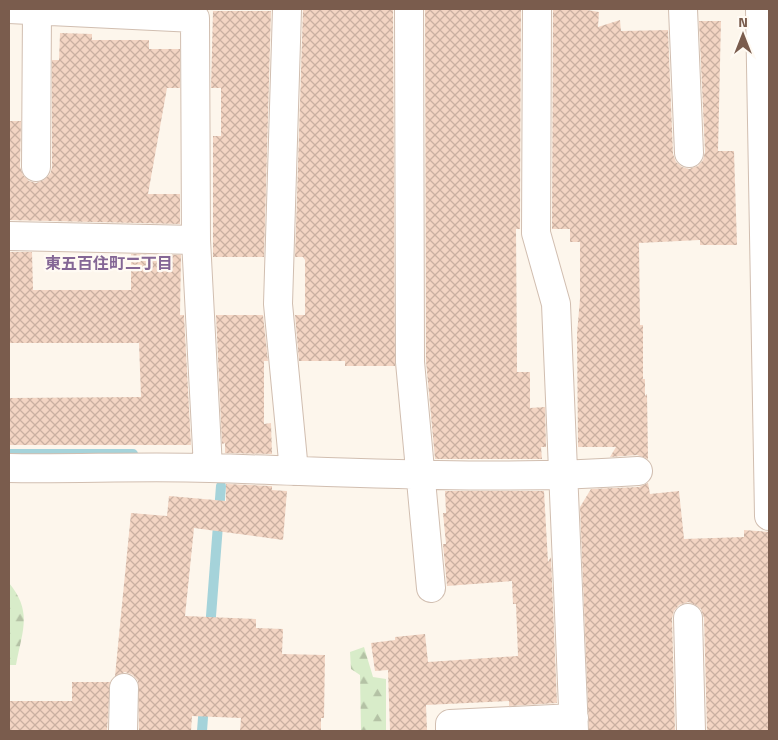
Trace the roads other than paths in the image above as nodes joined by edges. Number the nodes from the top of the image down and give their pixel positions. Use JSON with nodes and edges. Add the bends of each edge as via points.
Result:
{"nodes":[{"id":1,"x":9,"y":9,"type":"edge"},
{"id":2,"x":287,"y":9,"type":"edge"},
{"id":3,"x":409,"y":9,"type":"edge"},
{"id":4,"x":537,"y":9,"type":"edge"},
{"id":5,"x":682,"y":9,"type":"edge"},
{"id":6,"x":760,"y":9,"type":"edge"},
{"id":7,"x":37,"y":11,"type":"junction"},
{"id":8,"x":195,"y":13,"type":"edge"},
{"id":9,"x":689,"y":153,"type":"dead end"},
{"id":10,"x":36,"y":167,"type":"dead end"},
{"id":11,"x":767,"y":222,"type":"edge"},
{"id":12,"x":9,"y":236,"type":"edge"},
{"id":13,"x":196,"y":240,"type":"junction"},
{"id":14,"x":9,"y":468,"type":"edge"},
{"id":15,"x":208,"y":468,"type":"junction"},
{"id":16,"x":294,"y":471,"type":"junction"},
{"id":17,"x":638,"y":471,"type":"dead end"},
{"id":18,"x":422,"y":476,"type":"junction"},
{"id":19,"x":562,"y":476,"type":"junction"},
{"id":20,"x":769,"y":516,"type":"edge"},
{"id":21,"x":431,"y":588,"type":"dead end"},
{"id":22,"x":688,"y":618,"type":"dead end"},
{"id":23,"x":124,"y":688,"type":"dead end"},
{"id":24,"x":574,"y":725,"type":"edge"},
{"id":25,"x":123,"y":731,"type":"edge"},
{"id":26,"x":450,"y":731,"type":"edge"},
{"id":27,"x":691,"y":731,"type":"edge"}],
"edges":[{"from":1,"to":7,"type":"street"},
{"from":2,"to":16,"type":"street","via":[[278,304]]},
{"from":3,"to":18,"type":"street","via":[[410,362]]},
{"from":4,"to":19,"type":"street","via":[[536,233],[556,304]]},
{"from":5,"to":9,"type":"street"},
{"from":6,"to":11,"type":"street"},
{"from":7,"to":8,"type":"street"},
{"from":7,"to":10,"type":"street"},
{"from":8,"to":13,"type":"street"},
{"from":11,"to":20,"type":"street"},
{"from":12,"to":13,"type":"street"},
{"from":13,"to":15,"type":"street"},
{"from":14,"to":15,"type":"street"},
{"from":15,"to":16,"type":"street"},
{"from":16,"to":18,"type":"street"},
{"from":17,"to":19,"type":"street"},
{"from":18,"to":19,"type":"street"},
{"from":18,"to":21,"type":"street"},
{"from":19,"to":24,"type":"street"},
{"from":22,"to":27,"type":"street"},
{"from":23,"to":25,"type":"street"},
{"from":24,"to":26,"type":"street","via":[[450,724]]}]}
